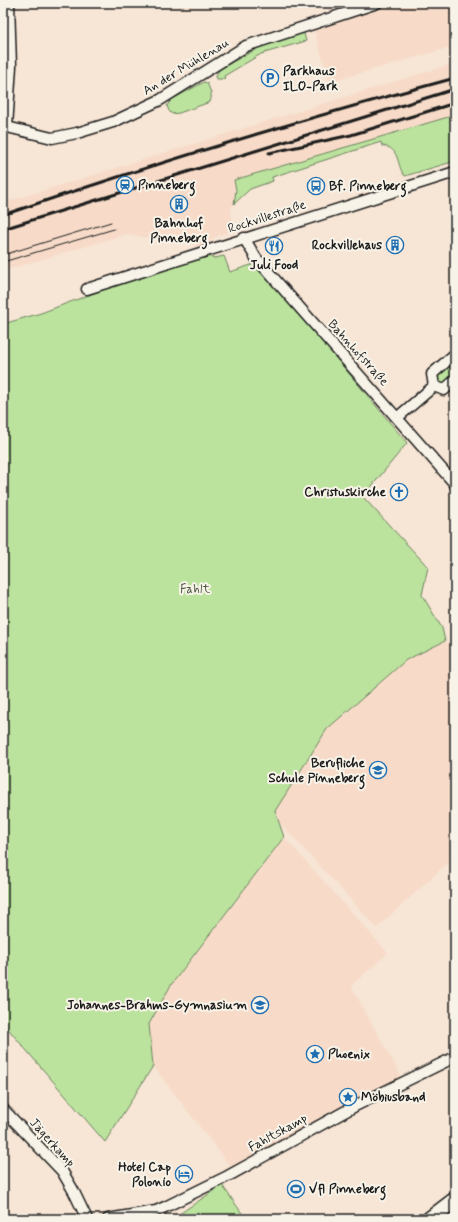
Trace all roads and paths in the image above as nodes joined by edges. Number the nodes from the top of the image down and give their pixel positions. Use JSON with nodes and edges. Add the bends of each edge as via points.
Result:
{"nodes":[{"id":1,"x":9,"y":3,"type":"edge"},
{"id":2,"x":377,"y":3,"type":"edge"},
{"id":3,"x":5,"y":127,"type":"edge"},
{"id":4,"x":455,"y":172,"type":"edge"},
{"id":5,"x":244,"y":238,"type":"junction"},
{"id":6,"x":87,"y":289,"type":"dead end"},
{"id":7,"x":455,"y":354,"type":"edge"},
{"id":8,"x":455,"y":380,"type":"edge"},
{"id":9,"x":434,"y":386,"type":"junction"},
{"id":10,"x":398,"y":417,"type":"junction"},
{"id":11,"x":455,"y":484,"type":"edge"},
{"id":12,"x":455,"y":1056,"type":"edge"},
{"id":13,"x":3,"y":1109,"type":"edge"},
{"id":14,"x":455,"y":1200,"type":"edge"},
{"id":15,"x":159,"y":1215,"type":"edge"},
{"id":16,"x":87,"y":1219,"type":"edge"},
{"id":17,"x":108,"y":1219,"type":"edge"},
{"id":18,"x":430,"y":1219,"type":"edge"}],
"edges":[{"from":1,"to":3,"type":"street","name":"An der Mühlenau","via":[[12,66]]},
{"from":2,"to":3,"type":"street","name":"An der Mühlenau","via":[[246,46],[160,100],[113,122],[52,138]]},
{"from":4,"to":5,"type":"street","name":"Rockvillestraße"},
{"from":5,"to":6,"type":"street","name":"Rockvillestraße"},
{"from":5,"to":10,"type":"street","name":"Bahnhofstraße","via":[[256,258]]},
{"from":7,"to":9,"type":"street","via":[[432,374]]},
{"from":8,"to":9,"type":"street","via":[[444,390]]},
{"from":9,"to":10,"type":"street"},
{"from":10,"to":11,"type":"street","name":"Bahnhofstraße"},
{"from":12,"to":15,"type":"street","name":"Fahltskamp","via":[[355,1106]]},
{"from":13,"to":16,"type":"street","name":"Jägerkamp","via":[[62,1171]]},
{"from":14,"to":18,"type":"main road"},
{"from":15,"to":17,"type":"street","name":"Fahltskamp"}]}
